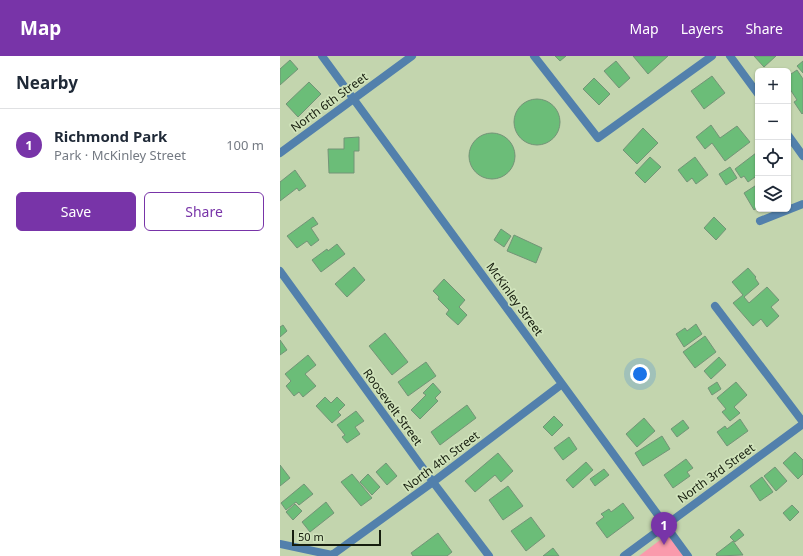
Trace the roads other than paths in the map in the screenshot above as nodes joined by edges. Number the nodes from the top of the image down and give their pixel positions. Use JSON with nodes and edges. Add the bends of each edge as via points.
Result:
{"nodes":[{"id":1,"x":322,"y":56,"type":"edge"},
{"id":2,"x":412,"y":56,"type":"edge"},
{"id":3,"x":534,"y":56,"type":"edge"},
{"id":4,"x":712,"y":56,"type":"edge"},
{"id":5,"x":730,"y":56,"type":"edge"},
{"id":6,"x":755,"y":90,"type":"edge"},
{"id":7,"x":354,"y":99,"type":"junction"},
{"id":8,"x":791,"y":140,"type":"edge"},
{"id":9,"x":280,"y":153,"type":"edge"},
{"id":10,"x":803,"y":156,"type":"edge"},
{"id":11,"x":803,"y":204,"type":"edge"},
{"id":12,"x":760,"y":220,"type":"dead end"},
{"id":13,"x":280,"y":271,"type":"edge"},
{"id":14,"x":715,"y":306,"type":"dead end"},
{"id":15,"x":562,"y":384,"type":"junction"},
{"id":16,"x":803,"y":423,"type":"edge"},
{"id":17,"x":433,"y":482,"type":"junction"},
{"id":18,"x":666,"y":525,"type":"junction"},
{"id":19,"x":280,"y":544,"type":"edge"},
{"id":20,"x":489,"y":556,"type":"edge"},
{"id":21,"x":624,"y":556,"type":"edge"},
{"id":22,"x":688,"y":556,"type":"edge"}],
"edges":[{"from":1,"to":7,"type":"street","name":"McKinley Street"},
{"from":2,"to":7,"type":"street","name":"North 6th Street"},
{"from":3,"to":4,"type":"street","via":[[598,138]]},
{"from":5,"to":6,"type":"street"},
{"from":7,"to":9,"type":"street","name":"North 6th Street"},
{"from":7,"to":15,"type":"street","name":"McKinley Street"},
{"from":8,"to":10,"type":"street"},
{"from":11,"to":12,"type":"street"},
{"from":13,"to":17,"type":"street","name":"Roosevelt Street"},
{"from":14,"to":16,"type":"street"},
{"from":15,"to":17,"type":"street","name":"North 4th Street"},
{"from":15,"to":18,"type":"street","name":"McKinley Street"},
{"from":16,"to":18,"type":"street","name":"North 3rd Street"},
{"from":17,"to":19,"type":"street","name":"North 4th Street","via":[[332,555]]},
{"from":17,"to":20,"type":"street","name":"Roosevelt Street"},
{"from":18,"to":21,"type":"street","name":"North 3rd Street"},
{"from":18,"to":22,"type":"street","name":"McKinley Street"}]}
